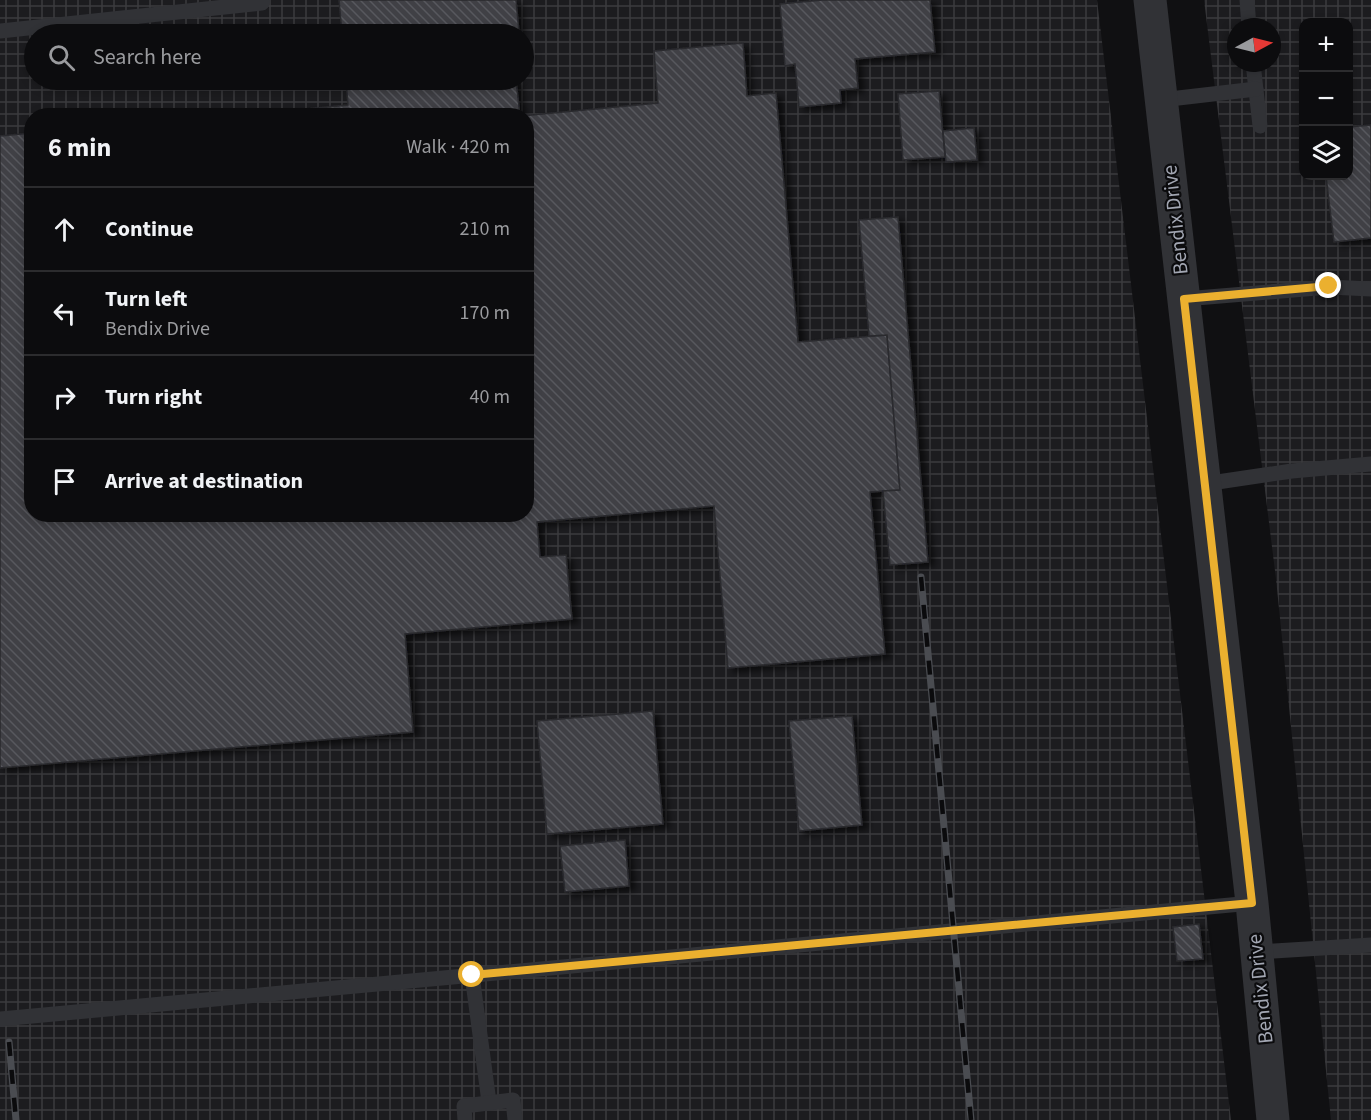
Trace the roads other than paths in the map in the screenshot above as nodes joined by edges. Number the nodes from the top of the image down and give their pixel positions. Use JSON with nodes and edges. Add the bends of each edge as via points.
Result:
{"nodes":[{"id":1,"x":262,"y":0,"type":"edge"},
{"id":2,"x":1150,"y":0,"type":"edge"},
{"id":3,"x":1246,"y":0,"type":"edge"},
{"id":4,"x":1249,"y":18,"type":"edge"},
{"id":5,"x":66,"y":24,"type":"edge"},
{"id":6,"x":24,"y":28,"type":"edge"},
{"id":7,"x":0,"y":31,"type":"edge"},
{"id":8,"x":1254,"y":72,"type":"edge"},
{"id":9,"x":1256,"y":89,"type":"junction"},
{"id":10,"x":1161,"y":100,"type":"junction"},
{"id":11,"x":1260,"y":126,"type":"dead end"},
{"id":12,"x":1371,"y":289,"type":"edge"},
{"id":13,"x":1184,"y":299,"type":"junction"},
{"id":14,"x":1371,"y":464,"type":"edge"},
{"id":15,"x":1204,"y":484,"type":"junction"},
{"id":16,"x":1252,"y":903,"type":"junction"},
{"id":17,"x":1371,"y":945,"type":"edge"},
{"id":18,"x":1257,"y":952,"type":"junction"},
{"id":19,"x":472,"y":975,"type":"junction"},
{"id":20,"x":0,"y":1018,"type":"edge"},
{"id":21,"x":489,"y":1102,"type":"junction"},
{"id":22,"x":465,"y":1120,"type":"edge"},
{"id":23,"x":515,"y":1120,"type":"edge"},
{"id":24,"x":1273,"y":1120,"type":"edge"}],
"edges":[{"from":1,"to":5,"type":"lane"},
{"from":2,"to":10,"type":"street","name":"Bendix Drive"},
{"from":3,"to":4,"type":"lane"},
{"from":6,"to":7,"type":"lane"},
{"from":8,"to":9,"type":"lane"},
{"from":9,"to":10,"type":"lane"},
{"from":9,"to":11,"type":"lane"},
{"from":10,"to":13,"type":"street","name":"Bendix Drive"},
{"from":12,"to":13,"type":"lane","via":[[1329,286]]},
{"from":13,"to":15,"type":"street","name":"Bendix Drive"},
{"from":14,"to":15,"type":"lane"},
{"from":15,"to":16,"type":"street","name":"Bendix Drive"},
{"from":16,"to":18,"type":"street","name":"Bendix Drive"},
{"from":16,"to":19,"type":"lane"},
{"from":17,"to":18,"type":"lane"},
{"from":18,"to":24,"type":"street","name":"Bendix Drive"},
{"from":19,"to":20,"type":"lane"},
{"from":19,"to":21,"type":"lane"},
{"from":21,"to":22,"type":"lane","via":[[464,1106]]},
{"from":21,"to":23,"type":"lane","via":[[513,1100]]}]}
